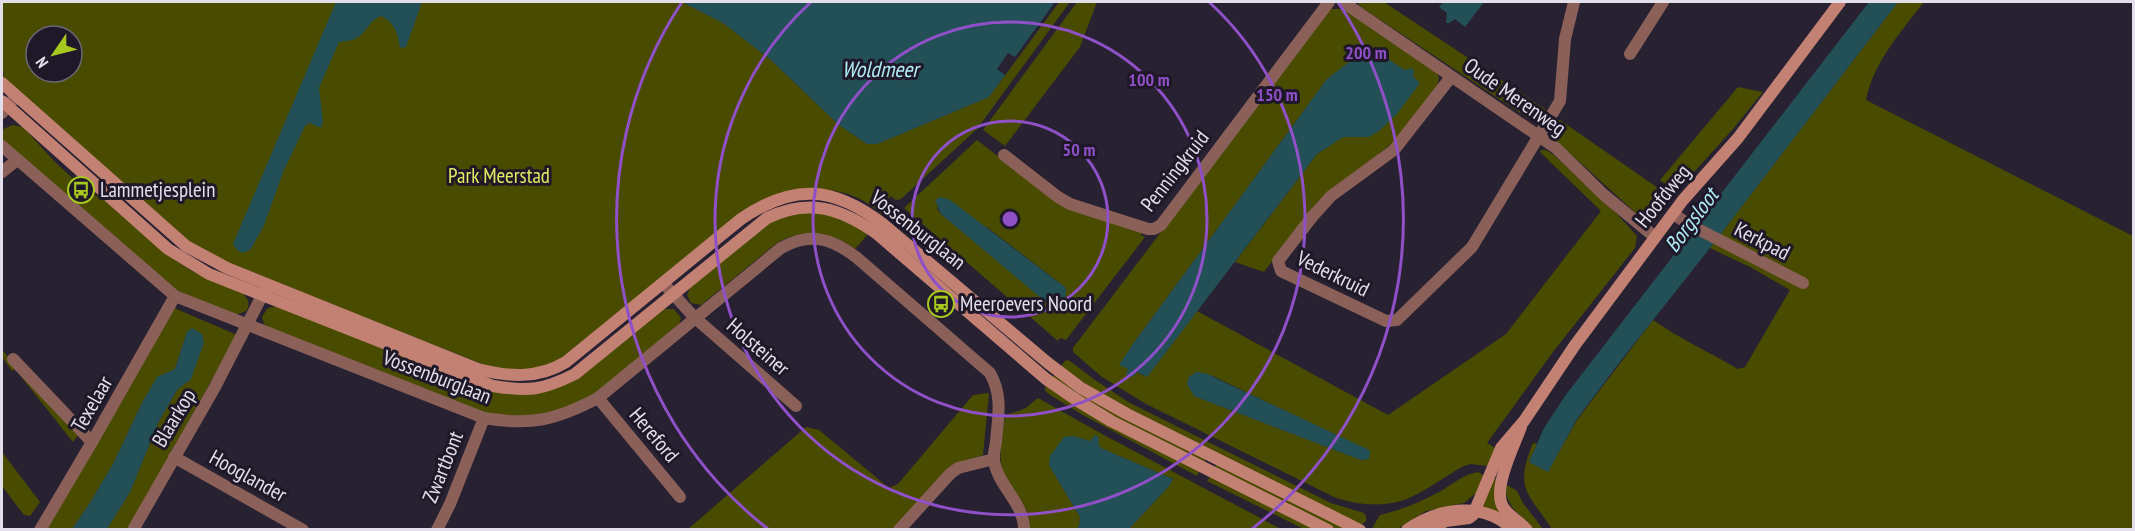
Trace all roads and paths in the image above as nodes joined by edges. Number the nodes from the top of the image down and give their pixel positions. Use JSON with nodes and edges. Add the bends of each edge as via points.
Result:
{"nodes":[{"id":1,"x":1329,"y":2,"type":"edge"},
{"id":2,"x":1342,"y":2,"type":"edge"},
{"id":3,"x":1574,"y":2,"type":"edge"},
{"id":4,"x":1663,"y":2,"type":"edge"},
{"id":5,"x":1840,"y":2,"type":"edge"},
{"id":6,"x":1630,"y":54,"type":"dead end"},
{"id":7,"x":1451,"y":77,"type":"junction"},
{"id":8,"x":2,"y":83,"type":"edge"},
{"id":9,"x":16,"y":96,"type":"junction"},
{"id":10,"x":3,"y":107,"type":"edge"},
{"id":11,"x":1539,"y":136,"type":"junction"},
{"id":12,"x":2,"y":146,"type":"edge"},
{"id":13,"x":1004,"y":155,"type":"dead end"},
{"id":14,"x":17,"y":160,"type":"junction"},
{"id":15,"x":2,"y":172,"type":"edge"},
{"id":16,"x":1673,"y":214,"type":"junction"},
{"id":17,"x":1655,"y":237,"type":"junction"},
{"id":18,"x":268,"y":283,"type":"junction"},
{"id":19,"x":1803,"y":283,"type":"dead end"},
{"id":20,"x":669,"y":289,"type":"junction"},
{"id":21,"x":175,"y":296,"type":"junction"},
{"id":22,"x":263,"y":296,"type":"junction"},
{"id":23,"x":694,"y":317,"type":"junction"},
{"id":24,"x":248,"y":326,"type":"junction"},
{"id":25,"x":14,"y":359,"type":"dead end"},
{"id":26,"x":598,"y":398,"type":"junction"},
{"id":27,"x":796,"y":406,"type":"dead end"},
{"id":28,"x":484,"y":418,"type":"junction"},
{"id":29,"x":1524,"y":421,"type":"junction"},
{"id":30,"x":92,"y":442,"type":"junction"},
{"id":31,"x":174,"y":457,"type":"junction"},
{"id":32,"x":994,"y":459,"type":"junction"},
{"id":33,"x":681,"y":497,"type":"dead end"},
{"id":34,"x":1474,"y":511,"type":"junction"},
{"id":35,"x":289,"y":526,"type":"edge"},
{"id":36,"x":40,"y":530,"type":"edge"},
{"id":37,"x":133,"y":530,"type":"edge"},
{"id":38,"x":303,"y":530,"type":"edge"},
{"id":39,"x":437,"y":530,"type":"edge"},
{"id":40,"x":899,"y":530,"type":"edge"},
{"id":41,"x":1024,"y":530,"type":"edge"},
{"id":42,"x":1328,"y":530,"type":"edge"},
{"id":43,"x":1360,"y":530,"type":"edge"},
{"id":44,"x":1407,"y":530,"type":"edge"},
{"id":45,"x":1426,"y":530,"type":"edge"},
{"id":46,"x":1513,"y":530,"type":"edge"},
{"id":47,"x":1527,"y":530,"type":"edge"}],
"edges":[{"from":1,"to":13,"type":"street","name":"Penningkruid","via":[[1161,225],[1154,229],[1070,204]]},
{"from":2,"to":7,"type":"street","name":"Oude Merenweg"},
{"from":3,"to":11,"type":"street","via":[[1564,39],[1560,101]]},
{"from":4,"to":6,"type":"street"},
{"from":5,"to":16,"type":"street","name":"Hoofdweg","via":[[1738,138]]},
{"from":7,"to":11,"type":"street","name":"Oude Merenweg"},
{"from":7,"to":11,"type":"street","name":"Vederkruid","via":[[1394,150],[1331,196],[1312,217],[1278,261],[1281,271],[1386,321],[1397,320],[1472,247]]},
{"from":8,"to":9,"type":"street","name":"Vossenburglaan"},
{"from":9,"to":10,"type":"street","name":"Vossenburglaan"},
{"from":9,"to":18,"type":"street","name":"Vossenburglaan","via":[[186,246],[227,268]]},
{"from":10,"to":22,"type":"street","name":"Vossenburglaan","via":[[168,249],[209,274]]},
{"from":11,"to":17,"type":"street","name":"Oude Merenweg"},
{"from":12,"to":14,"type":"street","name":"Vossenburglaan"},
{"from":14,"to":15,"type":"street"},
{"from":14,"to":21,"type":"street","name":"Vossenburglaan"},
{"from":16,"to":17,"type":"street","name":"Hoofdweg"},
{"from":16,"to":19,"type":"street","name":"Kerkpad"},
{"from":17,"to":29,"type":"street","name":"Hoofdweg"},
{"from":18,"to":20,"type":"street","name":"Vossenburglaan","via":[[478,369],[522,376],[550,371],[566,362]]},
{"from":18,"to":22,"type":"street"},
{"from":20,"to":22,"type":"street","name":"Vossenburglaan","via":[[575,374],[550,386],[520,391],[494,386]]},
{"from":20,"to":23,"type":"street"},
{"from":20,"to":42,"type":"street","name":"Vossenburglaan","via":[[777,213],[799,207],[841,213],[876,233],[1046,379],[1078,401]]},
{"from":20,"to":43,"type":"street","name":"Vossenburglaan","via":[[741,219],[778,198],[818,194],[845,200],[883,224],[1082,388]]},
{"from":21,"to":24,"type":"street","name":"Vossenburglaan"},
{"from":21,"to":30,"type":"street","name":"Texelaar"},
{"from":22,"to":24,"type":"street"},
{"from":23,"to":26,"type":"street","name":"Vossenburglaan"},
{"from":23,"to":27,"type":"street","name":"Holsteiner"},
{"from":23,"to":32,"type":"street","name":"Vossenburglaan","via":[[781,248],[802,239],[832,241],[856,257],[990,373],[998,388]]},
{"from":24,"to":28,"type":"street","name":"Vossenburglaan"},
{"from":24,"to":31,"type":"street","name":"Blaarkop"},
{"from":25,"to":30,"type":"street"},
{"from":26,"to":28,"type":"street","name":"Vossenburglaan","via":[[538,421]]},
{"from":26,"to":33,"type":"street","name":"Hereford"},
{"from":28,"to":39,"type":"street","name":"Zwartbont"},
{"from":29,"to":34,"type":"street","name":"Hoofdweg","via":[[1501,448]]},
{"from":29,"to":47,"type":"street","name":"Hoofdweg","via":[[1499,493],[1508,512]]},
{"from":30,"to":36,"type":"street","name":"Texelaar"},
{"from":31,"to":35,"type":"street","name":"Hooglander"},
{"from":31,"to":37,"type":"street","name":"Blaarkop"},
{"from":32,"to":40,"type":"street","via":[[958,468]]},
{"from":32,"to":41,"type":"street","via":[[998,475],[1022,514]]},
{"from":34,"to":44,"type":"street","via":[[1445,512]]},
{"from":34,"to":45,"type":"street","via":[[1469,518],[1446,521]]},
{"from":34,"to":46,"type":"street","via":[[1493,515]]},
{"from":35,"to":38,"type":"street","name":"Hooglander"}]}
